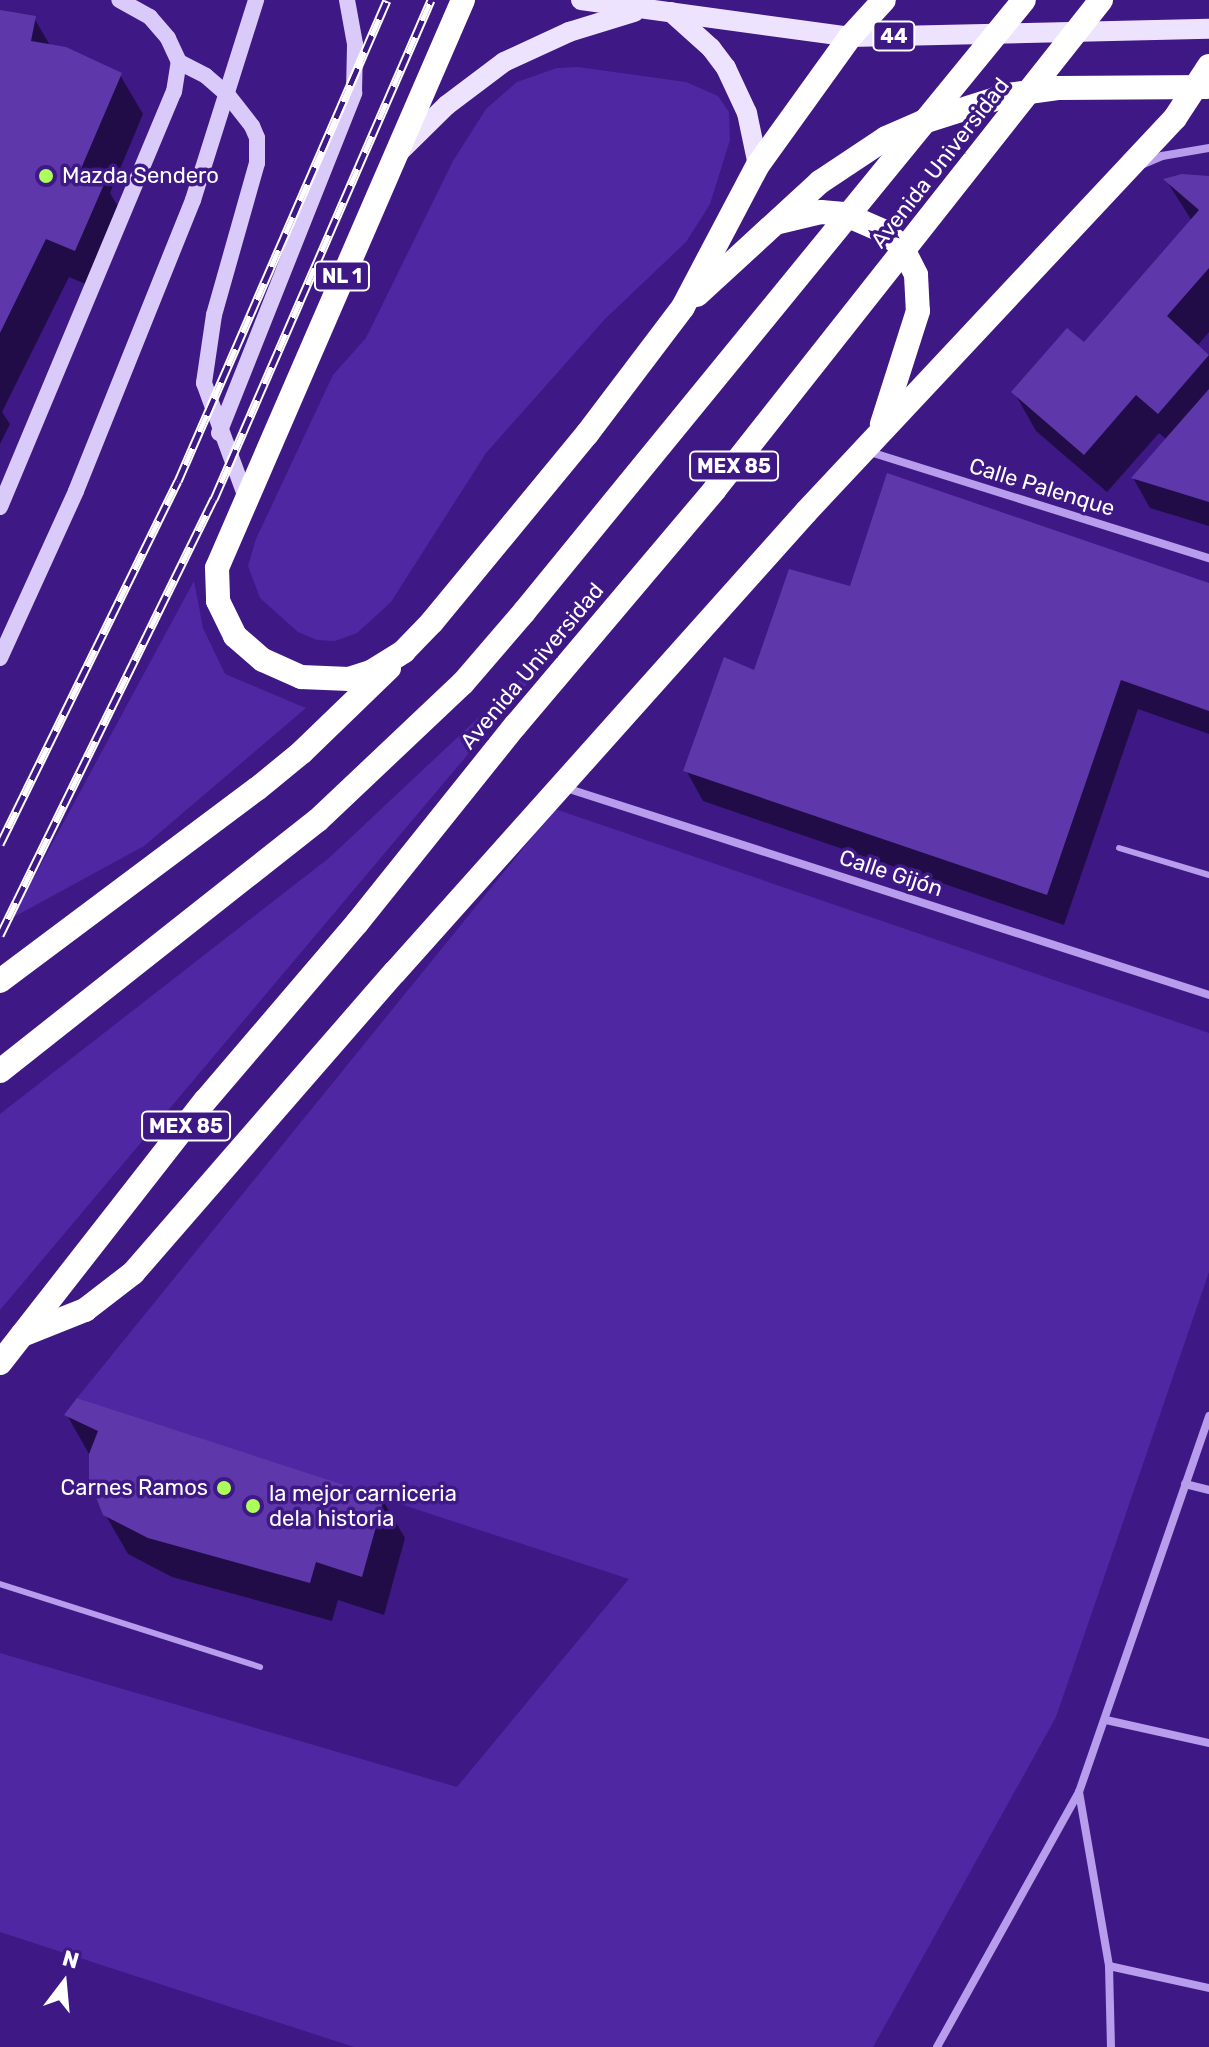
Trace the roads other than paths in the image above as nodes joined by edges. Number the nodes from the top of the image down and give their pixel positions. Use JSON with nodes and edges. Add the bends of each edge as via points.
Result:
{"nodes":[{"id":1,"x":119,"y":0,"type":"edge"},
{"id":2,"x":256,"y":0,"type":"edge"},
{"id":3,"x":347,"y":0,"type":"edge"},
{"id":4,"x":463,"y":0,"type":"edge"},
{"id":5,"x":581,"y":0,"type":"edge"},
{"id":6,"x":884,"y":0,"type":"edge"},
{"id":7,"x":1024,"y":0,"type":"edge"},
{"id":8,"x":1101,"y":0,"type":"edge"},
{"id":9,"x":643,"y":9,"type":"junction"},
{"id":10,"x":671,"y":12,"type":"junction"},
{"id":11,"x":1209,"y":29,"type":"edge"},
{"id":12,"x":850,"y":37,"type":"junction"},
{"id":13,"x":179,"y":62,"type":"junction"},
{"id":14,"x":1205,"y":80,"type":"edge"},
{"id":15,"x":1209,"y":148,"type":"edge"},
{"id":16,"x":395,"y":156,"type":"junction"},
{"id":17,"x":758,"y":165,"type":"junction"},
{"id":18,"x":1116,"y":179,"type":"junction"},
{"id":19,"x":777,"y":223,"type":"junction"},
{"id":20,"x":683,"y":307,"type":"junction"},
{"id":21,"x":880,"y":430,"type":"junction"},
{"id":22,"x":219,"y":433,"type":"junction"},
{"id":23,"x":865,"y":450,"type":"junction"},
{"id":24,"x":246,"y":498,"type":"junction"},
{"id":25,"x":0,"y":507,"type":"edge"},
{"id":26,"x":1209,"y":558,"type":"edge"},
{"id":27,"x":404,"y":651,"type":"junction"},
{"id":28,"x":0,"y":658,"type":"edge"},
{"id":29,"x":561,"y":786,"type":"junction"},
{"id":30,"x":1119,"y":848,"type":"dead end"},
{"id":31,"x":1209,"y":875,"type":"edge"},
{"id":32,"x":0,"y":981,"type":"edge"},
{"id":33,"x":1209,"y":995,"type":"edge"},
{"id":34,"x":0,"y":1071,"type":"edge"},
{"id":35,"x":22,"y":1335,"type":"junction"},
{"id":36,"x":0,"y":1363,"type":"edge"},
{"id":37,"x":1209,"y":1416,"type":"edge"},
{"id":38,"x":1185,"y":1484,"type":"junction"},
{"id":39,"x":1209,"y":1490,"type":"edge"},
{"id":40,"x":0,"y":1584,"type":"edge"},
{"id":41,"x":260,"y":1667,"type":"dead end"},
{"id":42,"x":1106,"y":1720,"type":"junction"},
{"id":43,"x":1209,"y":1743,"type":"edge"},
{"id":44,"x":1079,"y":1792,"type":"junction"},
{"id":45,"x":1109,"y":1966,"type":"junction"},
{"id":46,"x":1209,"y":1988,"type":"edge"},
{"id":47,"x":937,"y":2047,"type":"edge"},
{"id":48,"x":1111,"y":2047,"type":"edge"}],
"edges":[{"from":1,"to":13,"type":"street","via":[[150,17]]},
{"from":2,"to":28,"type":"street","bridge":true,"via":[[193,200],[76,491]]},
{"from":3,"to":22,"type":"street","via":[[355,44],[354,93]]},
{"from":4,"to":16,"type":"highway","number":"NL 1"},
{"from":5,"to":9,"type":"main road","number":"44"},
{"from":6,"to":12,"type":"highway"},
{"from":7,"to":34,"type":"highway","name":"Avenida Universidad","number":"MEX 85","bridge":true,"via":[[463,683],[318,820]]},
{"from":8,"to":35,"type":"highway","name":"Avenida Universidad","number":"MEX 85","bridge":true,"via":[[715,489],[205,1101]]},
{"from":9,"to":10,"type":"main road","number":"44"},
{"from":9,"to":16,"type":"main road","via":[[569,32],[504,62],[447,105]]},
{"from":10,"to":12,"type":"main road","number":"44"},
{"from":10,"to":17,"type":"main road","via":[[726,68],[747,113]]},
{"from":11,"to":12,"type":"main road","number":"44"},
{"from":12,"to":17,"type":"highway"},
{"from":13,"to":22,"type":"street","via":[[227,94],[252,126],[258,150],[207,351],[204,383]]},
{"from":13,"to":25,"type":"street","via":[[163,120]]},
{"from":14,"to":18,"type":"highway"},
{"from":14,"to":19,"type":"highway","via":[[1058,88],[959,107],[886,138],[852,159]]},
{"from":15,"to":18,"type":"street","via":[[1162,156]]},
{"from":16,"to":24,"type":"highway","number":"NL 1"},
{"from":17,"to":20,"type":"highway"},
{"from":18,"to":21,"type":"highway"},
{"from":19,"to":20,"type":"highway"},
{"from":19,"to":21,"type":"highway","via":[[821,212],[844,214],[885,232],[902,247],[916,275],[918,311]]},
{"from":20,"to":27,"type":"highway","via":[[587,434]]},
{"from":21,"to":23,"type":"highway"},
{"from":22,"to":24,"type":"street"},
{"from":23,"to":26,"type":"street","name":"Calle Palenque"},
{"from":23,"to":29,"type":"highway"},
{"from":24,"to":27,"type":"highway","number":"NL 1","via":[[222,552],[215,585],[235,636],[278,669],[301,677],[349,679]]},
{"from":27,"to":32,"type":"highway","via":[[334,723],[257,789]]},
{"from":29,"to":33,"type":"street","name":"Calle Gijón"},
{"from":29,"to":35,"type":"highway","via":[[133,1273],[85,1310]]},
{"from":30,"to":31,"type":"lane"},
{"from":35,"to":36,"type":"highway","name":"Avenida Universidad","number":"MEX 85"},
{"from":37,"to":38,"type":"street"},
{"from":38,"to":39,"type":"street"},
{"from":38,"to":42,"type":"street"},
{"from":40,"to":41,"type":"lane"},
{"from":42,"to":43,"type":"street"},
{"from":42,"to":44,"type":"street"},
{"from":44,"to":45,"type":"street"},
{"from":44,"to":47,"type":"street"},
{"from":45,"to":46,"type":"street"},
{"from":45,"to":48,"type":"street"}]}
